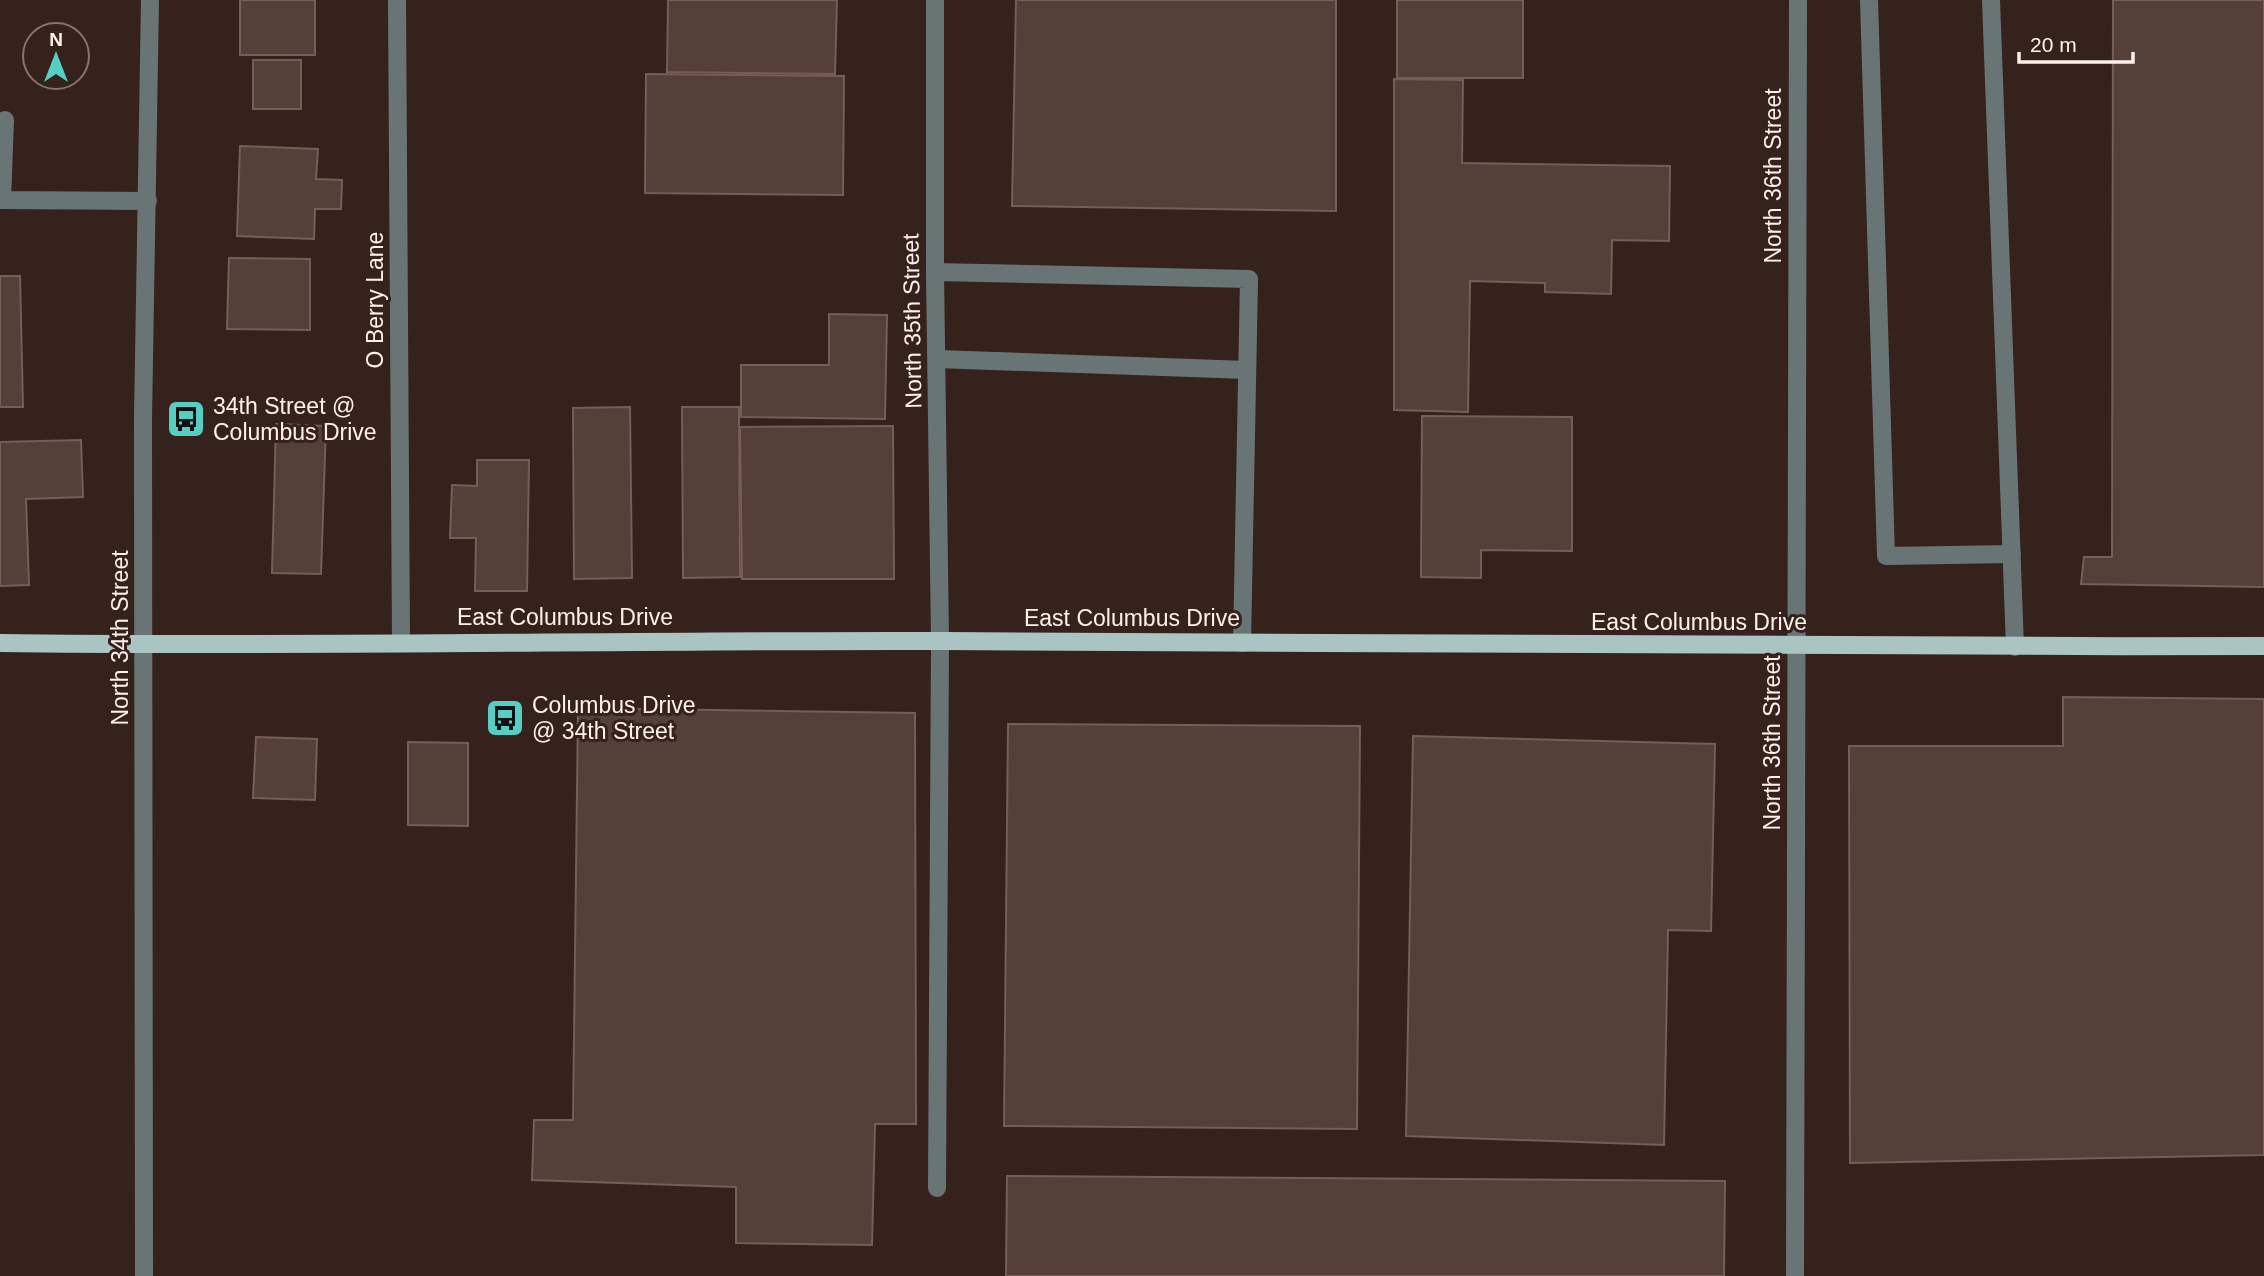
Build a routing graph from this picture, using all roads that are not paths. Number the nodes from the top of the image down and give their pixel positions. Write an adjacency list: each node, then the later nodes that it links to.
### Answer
1 (150, 0): 8 (street, North 34th Street)
2 (397, 0): 14 (street, O Berry Lane)
3 (935, 0): 9 (street, North 35th Street)
4 (1798, 0): 19 (street, North 36th Street)
5 (1869, 0): 12 (street)
6 (1991, 0): 12 (street)
7 (5, 120): 8 (street)
8 (148, 201): 17 (street, North 34th Street)
9 (935, 272): 10 (street, North 35th Street); 11 (street)
10 (937, 359): 11 (street); 13 (street, North 35th Street)
11 (1247, 370): 16 (street)
12 (2012, 554): 20 (street)
13 (940, 641): 14 (main road, East Columbus Drive); 16 (main road, East Columbus Drive); 21 (street, North 35th Street)
14 (401, 642): 17 (main road, East Columbus Drive)
15 (0, 643): 17 (main road, East Columbus Drive)
16 (1242, 643): 19 (main road, East Columbus Drive)
17 (144, 645): 22 (street, North 34th Street)
18 (2264, 646): 20 (main road, East Columbus Drive)
19 (1797, 647): 20 (main road, East Columbus Drive); 23 (street, North 36th Street)
20 (2015, 647)
21 (937, 1188)
22 (144, 1276)
23 (1795, 1276)

